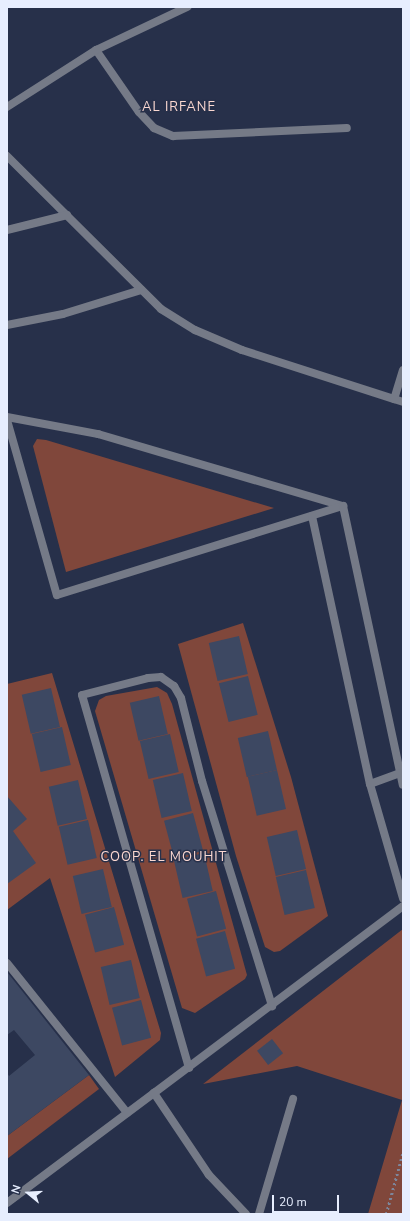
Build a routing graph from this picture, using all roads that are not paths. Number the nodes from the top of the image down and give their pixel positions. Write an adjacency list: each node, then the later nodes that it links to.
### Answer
1 (188, 7): 2 (street)
2 (96, 50): 3 (street); 4 (street)
3 (7, 107)
4 (347, 128)
5 (7, 156): 6 (street)
6 (67, 214): 7 (street); 8 (street)
7 (7, 230)
8 (141, 290): 9 (street); 11 (street)
9 (7, 326)
10 (403, 370): 11 (street)
11 (394, 399): 12 (street)
12 (403, 402)
13 (7, 417): 15 (street)
14 (7, 420): 16 (street)
15 (343, 506): 16 (street); 17 (street)
16 (312, 516): 18 (street)
17 (400, 773): 18 (street); 19 (street)
18 (370, 784): 20 (street)
19 (403, 785)
20 (403, 898)
21 (403, 906): 23 (street)
22 (7, 964): 27 (street)
23 (272, 1006): 24 (street); 24 (street)
24 (189, 1068): 25 (street)
25 (154, 1093): 27 (street); 29 (street)
26 (293, 1099): 30 (street)
27 (127, 1113): 28 (street)
28 (7, 1203)
29 (246, 1214)
30 (259, 1214)

